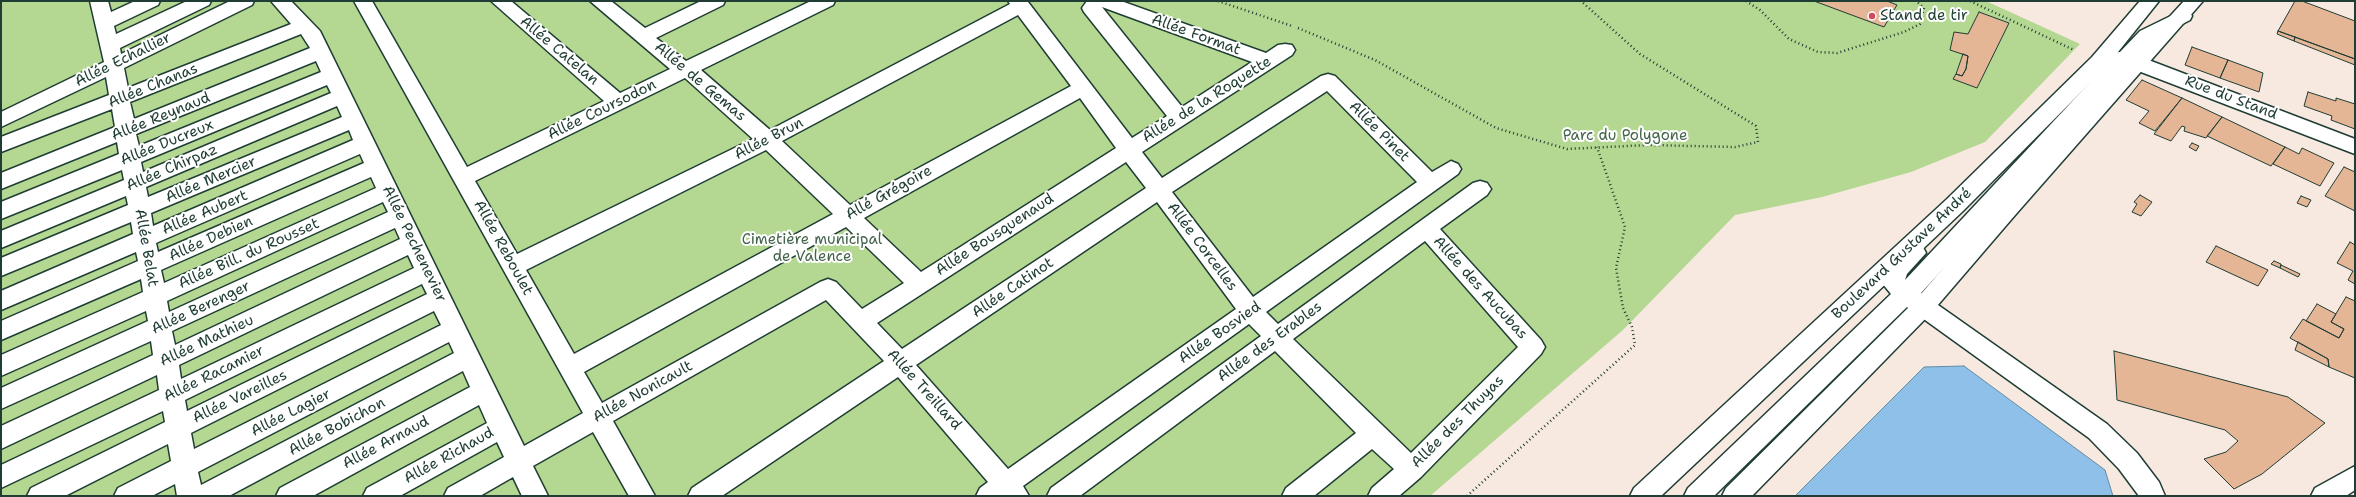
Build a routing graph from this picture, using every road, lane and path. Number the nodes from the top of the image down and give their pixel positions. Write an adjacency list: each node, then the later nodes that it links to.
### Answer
1 (100, 1): 20 (street, Allée Belat)
2 (151, 1): 20 (street)
3 (202, 1): 25 (street)
4 (245, 1): 25 (street, Allée Echallier)
5 (280, 1): 21 (street, Allée Pechenevier)
6 (363, 1): 48 (street, Allée Reboulet)
7 (500, 1): 34 (street, Allée Catelan)
8 (599, 1): 22 (street, Allée de Gemas)
9 (716, 1): 22 (street)
10 (826, 1): 28 (street, Allée Coursodon)
11 (1218, 1): 42 (path)
12 (1581, 1): 42 (path)
13 (1746, 1): 14 (path)
14 (1916, 1)
15 (1970, 1): 26 (path)
16 (2150, 1): 26 (street, Boulevard Gustave André)
17 (2194, 1): 26 (street, Boulevard Gustave André)
18 (1097, 3): 27 (street, Allée Format); 35 (street)
19 (1019, 4): 31 (street, Allée Corcelles); 39 (street, Allée Brun)
20 (104, 23): 25 (street, Allée Belat)
21 (304, 26): 24 (street, Allée Pechenevier); 33 (street, Allée Chanas)
22 (644, 36): 28 (street, Allée de Gemas)
23 (1285, 50): 27 (street, Allée de la Roquette)
24 (321, 52): 29 (street, Allée Pechenevier); 38 (street, Allée Reynaud)
25 (112, 55): 33 (street, Allée Belat); 36 (street, Allée Echallier)
26 (2117, 60): 43 (street, Rue du Stand); 55 (street, Boulevard Gustave André); 73 (street, Boulevard Gustave André)
27 (1268, 61): 35 (street, Allée de la Roquette)
28 (684, 69): 34 (street, Allée Coursodon); 39 (street, Allée de Gemas)
29 (332, 75): 32 (street, Allée Pechenevier); 45 (street, Allée Ducreux)
30 (1328, 81): 51 (street, Allée Pinet); 53 (street, Allée Catinot)
31 (1083, 88): 44 (street, Allée Corcelles); 59 (street, Allé Grégoire)
32 (343, 96): 37 (street, Allée Pechenevier); 50 (street, Allée Chirpaz)
33 (119, 99): 38 (street, Allée Belat); 41 (street, Allée Chanas)
34 (618, 102): 48 (street, Allée Coursodon)
35 (1179, 117): 44 (street, Allée de la Roquette)
36 (1, 120)
37 (354, 120): 40 (street, Allée Pechenevier); 56 (street, Allée Mercier)
38 (126, 131): 45 (street, Allée Belat); 49 (street, Allée Reynaud)
39 (768, 140): 59 (street, Allée de Gemas); 65 (street, Allée Brun)
40 (365, 143): 46 (street, Allée Pechenevier); 61 (street, Allée Aubert)
41 (1, 145)
42 (1597, 147): 113 (path)
43 (2355, 147)
44 (1129, 149): 53 (street, Allée Corcelles); 68 (street, Allée Bousquenaud)
45 (130, 158): 50 (street, Allée Belat); 57 (street, Allée Ducreux)
46 (376, 166): 54 (street, Allée Pechenevier); 64 (street, Allée Debien)
47 (1451, 169): 51 (street, Allée Bosvied)
48 (463, 178): 65 (street, Allée Reboulet)
49 (1, 182)
50 (135, 184): 56 (street, Allée Belat); 62 (street, Allée Chirpaz)
51 (1431, 184): 74 (street, Allée Bosvied)
52 (1480, 189): 60 (street, Allée des Erables)
53 (1160, 190): 74 (street, Allée Corcelles); 83 (street, Allée Catinot)
54 (388, 191): 58 (street, Allée Pechenevier); 70 (street, Allée Bill. du Rousset)
55 (1955, 205): 73 (street); 114 (street, Boulevard Gustave André)
56 (139, 210): 61 (street, Allée Belat); 66 (street, Allée Mercier)
57 (1, 211)
58 (400, 216): 63 (street, Allée Pechenevier); 76 (street, Allée Berenger)
59 (848, 216): 68 (street, Allée de Gemas); 85 (street, Allé Grégoire)
60 (1426, 228): 79 (street, Allée des Erables); 80 (street, Allée des Aucubas)
61 (145, 239): 64 (street, Allée Belat); 72 (street, Allée Aubert)
62 (1, 240)
63 (413, 244): 67 (street, Allée Pechenevier); 82 (street, Allée Mathieu)
64 (149, 266): 70 (street, Allée Belat); 78 (street, Allée Debien)
65 (513, 266): 85 (street, Allée Reboulet)
66 (1, 267)
67 (427, 272): 71 (street, Allée Pechenevier); 87 (street, Allée Racamier)
68 (919, 283): 75 (street, Allée Bousquenaud)
69 (828, 288): 75 (street, Allée Treillard); 89 (street, Allée Nonicault)
70 (155, 296): 76 (street, Allée Belat); 84 (street, Allée Bill. du Rousset)
71 (440, 298): 77 (street, Allée Pechenevier); 91 (street, Allée Vareilles)
72 (1, 301)
73 (1914, 301): 115 (street); 116 (street, Boulevard Gustave André); 117 (street)
74 (1250, 312): 79 (street, Allée Corcelles); 99 (street, Allée Bosvied)
75 (862, 321): 83 (street, Allée Treillard)
76 (160, 326): 82 (street, Allée Belat); 88 (street, Allée Berenger)
77 (454, 329): 81 (street, Allée Pechenevier); 95 (street, Allée Lagier)
78 (1, 331)
79 (1276, 338): 92 (street, Allée Corcelles); 110 (street, Allée des Erables)
80 (1533, 347): 96 (street, Allée des Thuyas)
81 (468, 357): 86 (street, Allée Pechenevier); 103 (street, Allée Bobichon)
82 (167, 360): 87 (street, Allée Belat); 93 (street, Allée Mathieu)
83 (900, 363): 99 (street, Allée Treillard); 109 (street, Allée Catinot)
84 (1, 366)
85 (570, 368): 89 (street, Allée Reboulet)
86 (484, 391): 90 (street, Allée Pechenevier); 104 (street, Allée Arnaud)
87 (172, 394): 91 (street, Allée Belat); 97 (street, Allée Racamier)
88 (1, 399)
89 (598, 417): 94 (street, Allée Nonicault); 108 (street, Allée Reboulet)
90 (502, 427): 94 (street, Allée Pechenevier); 105 (street, Allée Richaud)
91 (178, 428): 95 (street, Allée Belat); 100 (street, Allée Vareilles)
92 (1373, 434): 96 (street, Allée Corcelles); 111 (street)
93 (1, 438)
94 (518, 462): 106 (street, Allée Nonicault); 107 (street, Allée Pechenevier)
95 (185, 466): 101 (street, Allée Lagier); 102 (street, Allée Belat)
96 (1412, 469): 112 (street, Allée des Thuyas)
97 (1, 477)
98 (2355, 477): 118 (street)
99 (1004, 492)
100 (40, 496)
101 (127, 496)
102 (190, 496)
103 (205, 496)
104 (289, 496)
105 (376, 496)
106 (457, 496)
107 (535, 496)
108 (642, 496)
109 (700, 496)
110 (1060, 496)
111 (1295, 496)
112 (1381, 496)
113 (1467, 496)
114 (1643, 496)
115 (1697, 496)
116 (1736, 496)
117 (2152, 496)
118 (2324, 496)

